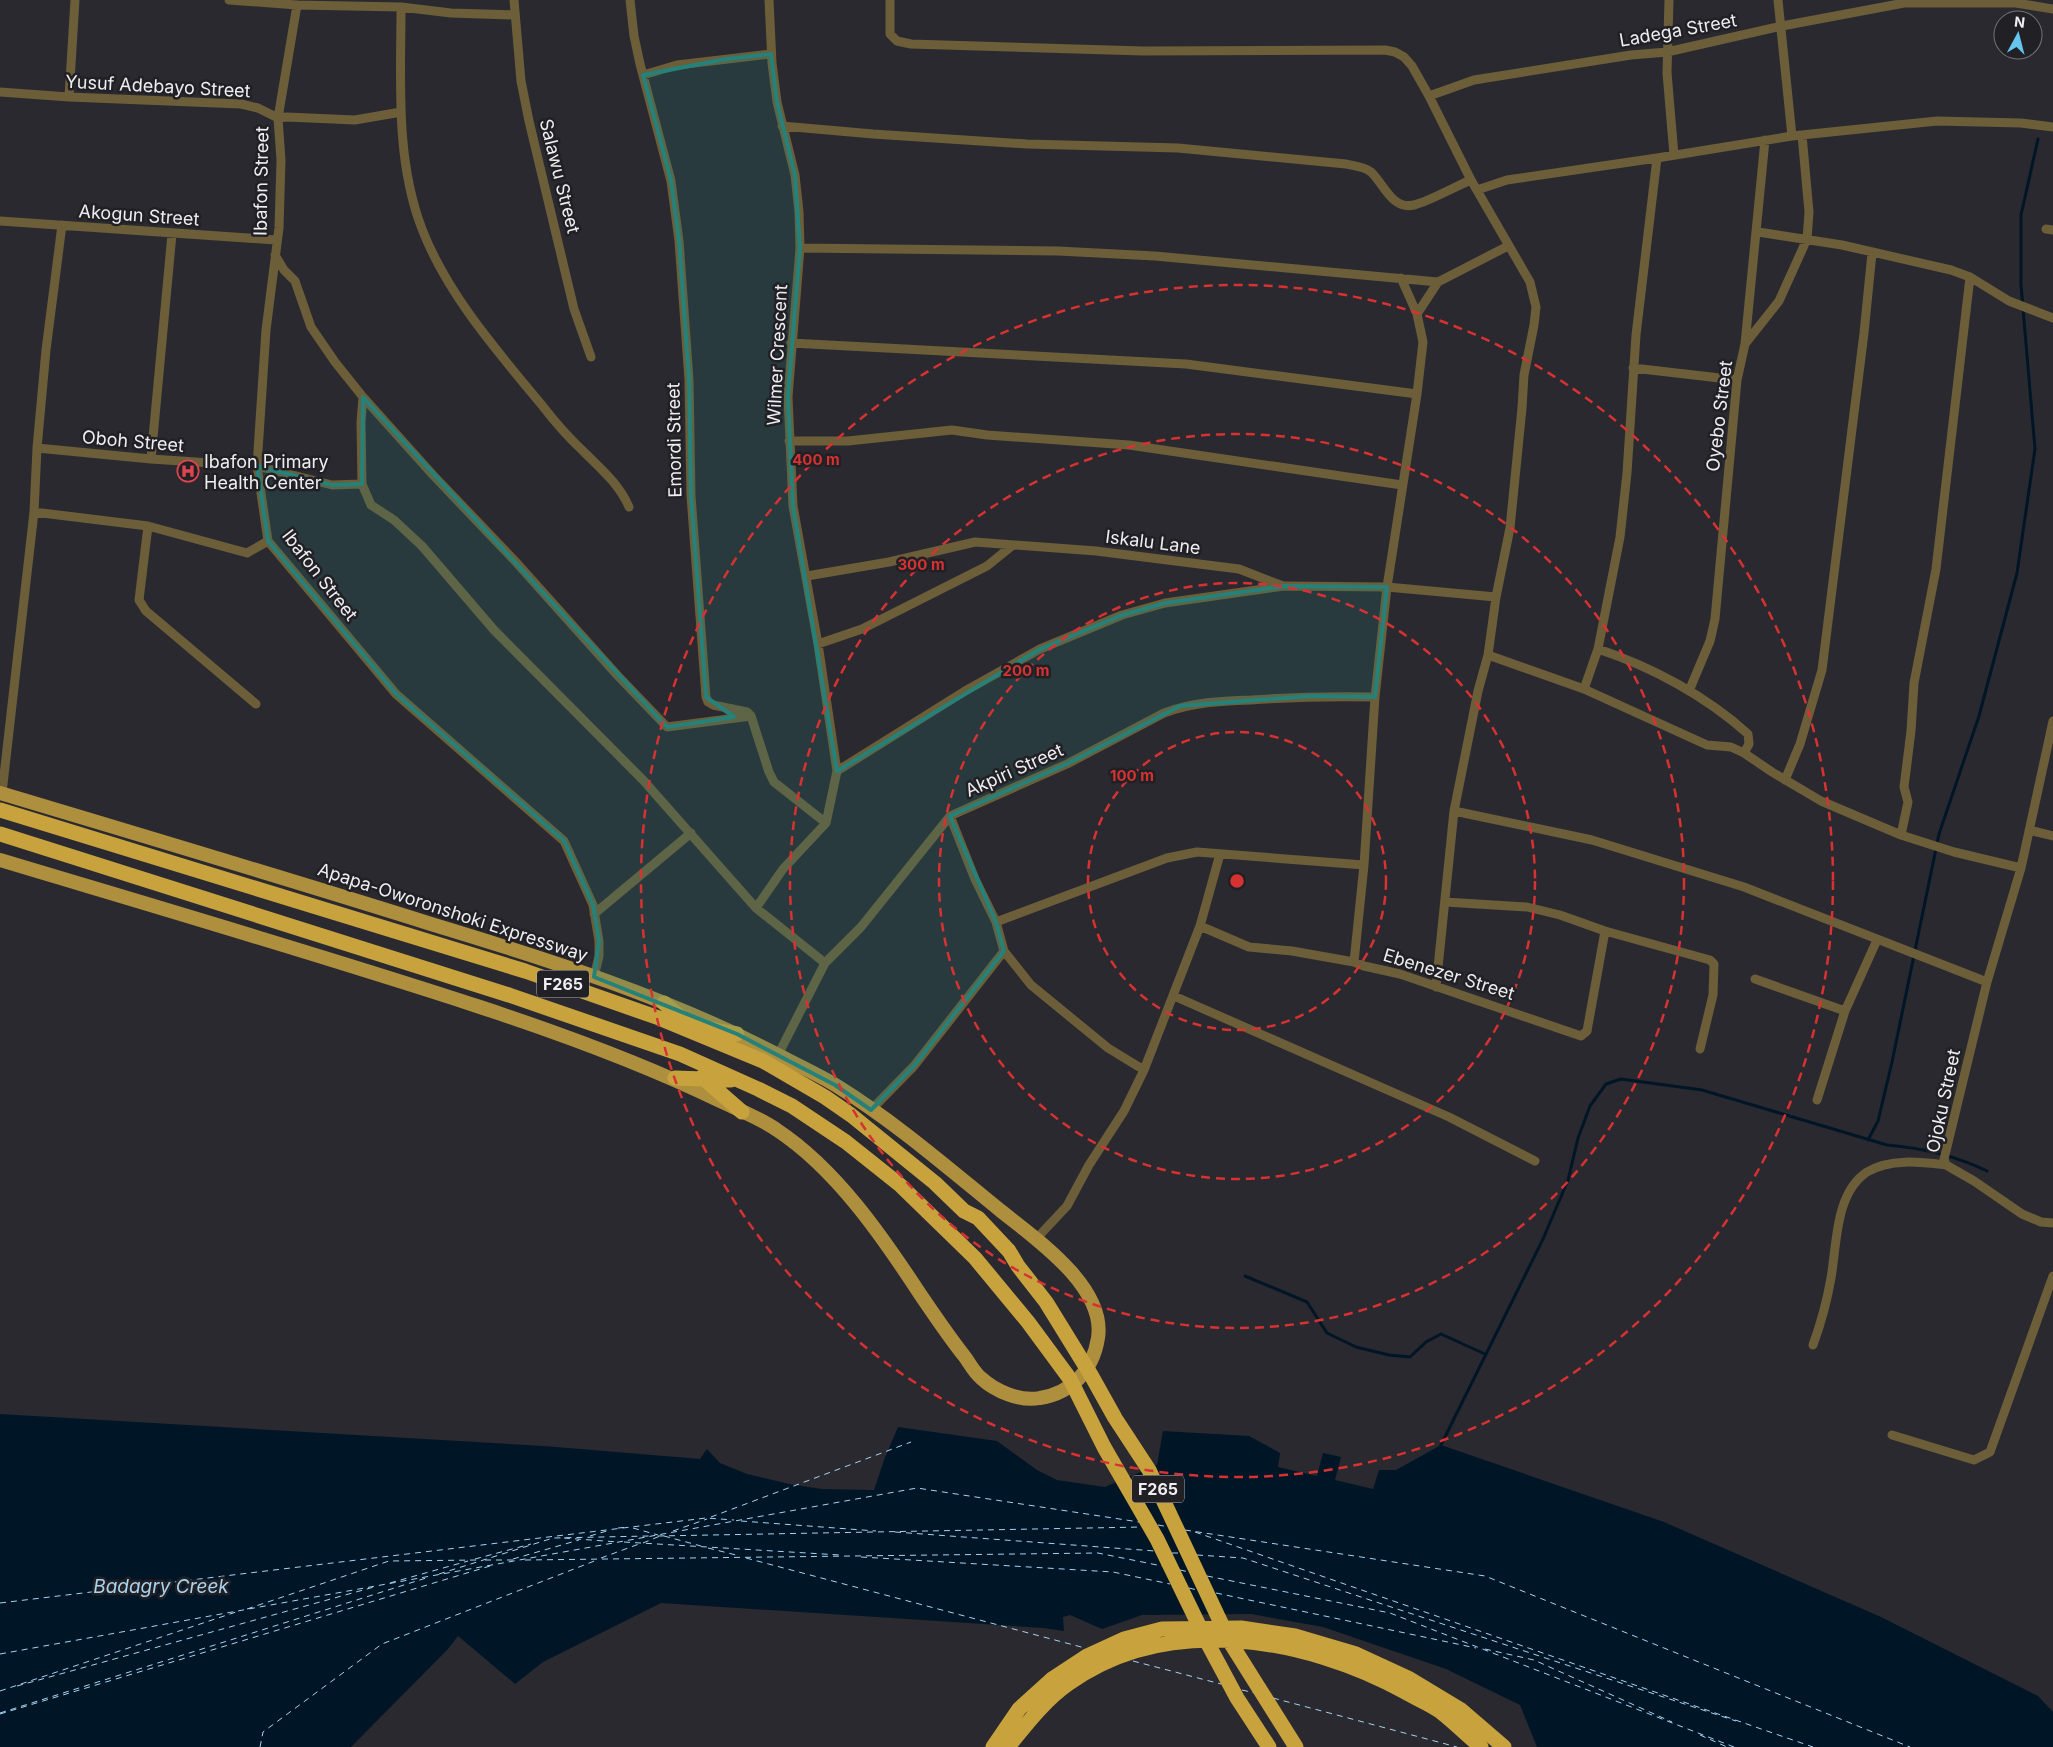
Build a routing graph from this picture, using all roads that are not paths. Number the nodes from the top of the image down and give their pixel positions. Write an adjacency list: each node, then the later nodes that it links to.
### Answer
1 (75, 0): 19 (street)
2 (229, 0): 9 (street)
3 (514, 0): 12 (street, Salawu Street)
4 (630, 0): 16 (street, Emordi Street)
5 (769, 0): 15 (street, Wilmer Crescent)
6 (890, 0): 18 (street)
7 (1669, 0): 14 (street)
8 (1778, 0): 13 (street)
9 (297, 5): 10 (street); 21 (street, Ibafon Street)
10 (401, 7): 12 (street); 20 (street)
11 (2053, 9): 13 (street, Ladega Street)
12 (514, 15): 47 (street, Salawu Street)
13 (1782, 26): 14 (street, Ladega Street); 24 (street)
14 (1667, 52): 18 (street, Ladega Street); 26 (street)
15 (772, 54): 16 (street); 22 (street, Wilmer Crescent)
16 (643, 74): 74 (street, Emordi Street)
17 (0, 92): 19 (street, Yusuf Adebayo Street)
18 (1429, 96): 28 (street)
19 (69, 97): 21 (street, Yusuf Adebayo Street)
20 (401, 112): 21 (street, Yusuf Adebayo Street); 58 (street)
21 (278, 118): 35 (street, Ibafon Street)
22 (782, 126): 28 (street); 37 (street, Wilmer Crescent)
23 (2049, 127): 24 (street)
24 (1797, 135): 25 (street); 34 (street)
25 (1765, 140): 26 (street); 32 (street, Oyebo Street)
26 (1674, 155): 27 (street)
27 (1657, 158): 29 (street); 48 (street)
28 (1470, 180): 29 (street)
29 (1476, 190): 36 (street)
30 (0, 221): 31 (street, Akogun Street)
31 (62, 225): 33 (street, Akogun Street); 53 (street)
32 (1758, 232): 34 (street); 46 (street, Oyebo Street)
33 (172, 234): 35 (street, Akogun Street); 54 (street)
34 (1807, 239): 38 (street); 46 (street)
35 (276, 240): 39 (street, Ibafon Street)
36 (1508, 246): 42 (street); 66 (street)
37 (800, 248): 41 (street); 45 (street, Wilmer Crescent)
38 (1872, 253): 40 (street); 78 (street)
39 (275, 255): 51 (street); 55 (street, Ibafon Street)
40 (1970, 277): 44 (street); 87 (street)
41 (1401, 278): 42 (street); 43 (street)
42 (1438, 282): 43 (street)
43 (1417, 314): 50 (street)
44 (2053, 318)
45 (791, 343): 50 (street); 52 (street, Wilmer Crescent)
46 (1745, 344): 49 (street, Oyebo Street)
47 (591, 356)
48 (1633, 368): 49 (street); 68 (street)
49 (1737, 380): 71 (street, Oyebo Street)
50 (1418, 394): 57 (street)
51 (363, 397): 56 (street); 74 (street)
52 (789, 441): 57 (street); 63 (street, Wilmer Crescent)
53 (37, 448): 54 (street, Oboh Street); 59 (street)
54 (151, 459): 55 (street, Oboh Street)
55 (257, 466): 56 (street, Oboh Street); 61 (street, Ibafon Street)
56 (362, 484): 85 (street)
57 (1402, 486): 65 (street)
58 (629, 507)
59 (34, 512): 60 (street); 79 (street)
60 (148, 526): 61 (street); 73 (street)
61 (268, 541): 95 (street, Ibafon Street)
62 (1013, 545): 63 (street, Iskalu Lane); 64 (street, Iskalu Lane); 67 (street)
63 (807, 576): 67 (street, Wilmer Crescent)
64 (1284, 586): 65 (street); 77 (street)
65 (1387, 586): 66 (street); 72 (street)
66 (1496, 597): 69 (street)
67 (818, 644): 77 (street, Wilmer Crescent)
68 (1598, 649): 70 (street); 71 (street)
69 (1488, 655): 70 (street); 81 (street)
70 (1584, 690): 76 (street)
71 (1689, 691): 76 (street)
72 (1375, 698): 82 (street, Akpiri Street); 91 (street)
73 (256, 704)
74 (751, 716): 83 (street)
75 (2053, 721): 84 (street, Ojoku Street)
76 (1744, 753): 78 (street)
77 (837, 771): 83 (street, Wilmer Crescent)
78 (1785, 780): 87 (street)
79 (1, 793): 103 (main road, Apapa-Oworonshoki Expressway)
80 (0, 810): 110 (highway, Apapa-Oworonshoki Expressway / F265)
81 (1454, 812): 93 (street); 99 (street)
82 (950, 816): 96 (street); 102 (street, Akpiri Street)
83 (826, 823): 94 (street)
84 (2029, 830): 88 (street); 92 (street, Ojoku Street)
85 (691, 833): 94 (street); 95 (street)
86 (0, 834): 115 (highway, F265)
87 (1901, 835): 92 (street)
88 (2053, 836)
89 (1220, 854): 91 (street); 96 (street); 97 (street)
90 (0, 860): 118 (main road, Apapa-Oworonshoki Expressway)
91 (1364, 865): 101 (street)
92 (2021, 868): 105 (street, Ojoku Street)
93 (1445, 902): 98 (street); 106 (street)
94 (756, 908): 102 (street)
95 (594, 914): 103 (street, Ibafon Street)
96 (996, 922): 100 (street)
97 (1200, 926): 101 (street, Ebenezer Street); 107 (street)
98 (1606, 932): 106 (street, Ebenezer Street); 114 (street)
99 (1877, 940): 105 (street); 109 (street)
100 (1004, 951): 117 (street); 122 (street)
101 (1354, 962): 106 (street, Ebenezer Street)
102 (826, 963): 116 (street, Akpiri Street)
103 (594, 977): 108 (main road, Apapa-Oworonshoki Expressway)
104 (1755, 979): 109 (street)
105 (1988, 982): 125 (street, Ojoku Street)
106 (1436, 988)
107 (1174, 996): 117 (street); 124 (street)
108 (664, 1003): 111 (highway); 112 (main road, Apapa-Oworonshoki Expressway)
109 (1845, 1011): 121 (street)
110 (659, 1018): 111 (highway); 113 (highway, Apapa-Oworonshoki Expressway / F265)
111 (690, 1026): 112 (highway); 113 (highway)
112 (737, 1034): 116 (main road, Apapa-Oworonshoki Expressway)
113 (726, 1045): 135 (highway, Apapa-Oworonshoki Expressway / F265)
114 (1700, 1049)
115 (680, 1054): 119 (highway); 120 (highway, F265)
116 (778, 1055): 122 (main road, Apapa-Oworonshoki Expressway)
117 (1144, 1070): 127 (street)
118 (675, 1078): 119 (highway); 123 (main road, Apapa-Oworonshoki Expressway)
119 (704, 1079): 120 (highway); 123 (highway)
120 (758, 1088): 134 (highway, F265)
121 (1817, 1100)
122 (871, 1110): 127 (main road, Apapa-Oworonshoki Expressway)
123 (742, 1112): 127 (main road, Apapa-Oworonshoki Expressway)
124 (1535, 1161)
125 (1945, 1162): 126 (street, Ojoku Street); 130 (street)
126 (2053, 1223)
127 (1036, 1239)
128 (2053, 1276): 129 (street)
129 (2050, 1290): 131 (street)
130 (1813, 1344)
131 (1892, 1436)
132 (993, 1747): 137 (highway)
133 (1008, 1747): 136 (highway)
134 (1269, 1747)
135 (1296, 1747)
136 (1481, 1747)
137 (1504, 1747)

